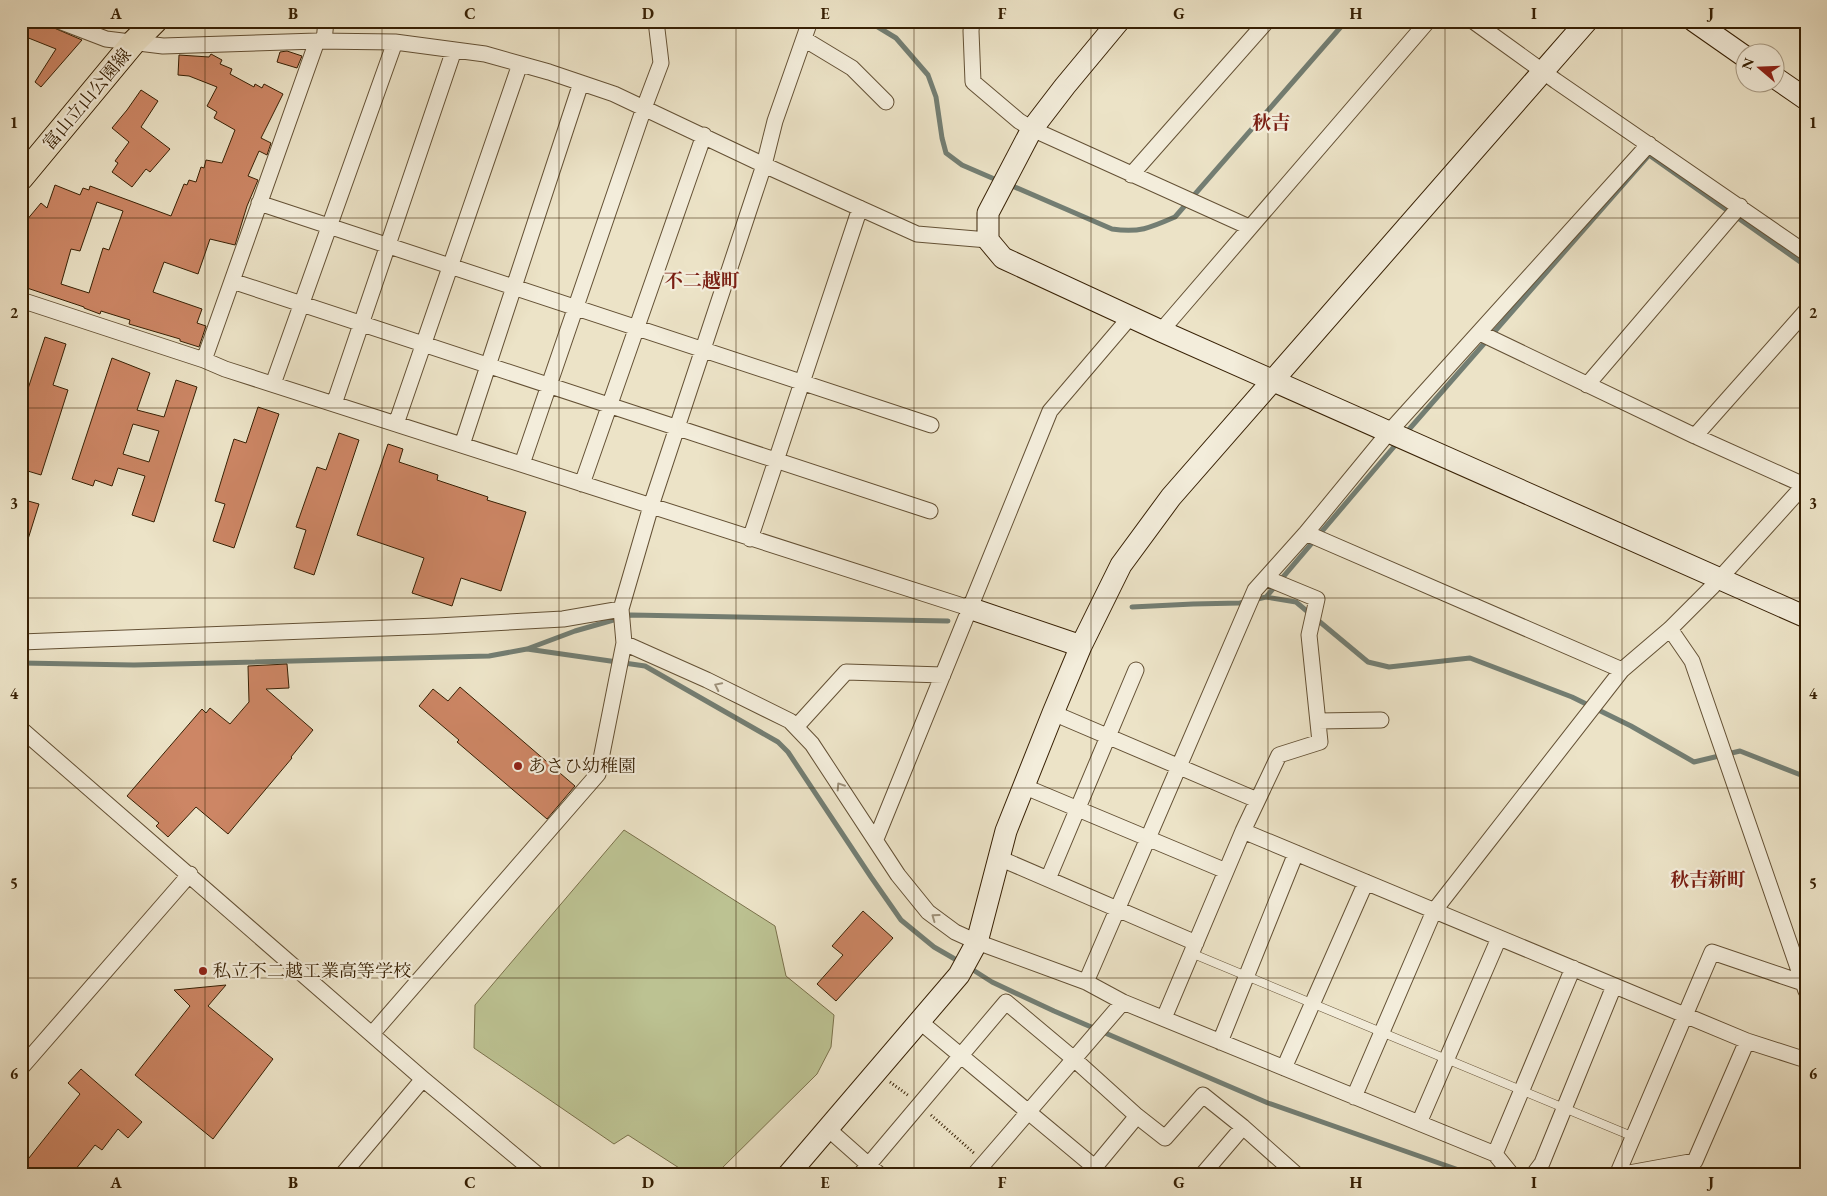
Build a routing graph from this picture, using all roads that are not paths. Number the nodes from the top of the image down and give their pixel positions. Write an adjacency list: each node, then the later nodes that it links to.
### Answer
1 (59, 21): 16 (street)
2 (155, 21): 16 (main road, 富山立山公園線)
3 (326, 21): 14 (street)
4 (656, 21): 25 (street)
5 (810, 21): 13 (street)
6 (1119, 21): 26 (street)
7 (1267, 21): 30 (street)
8 (1428, 21): 36 (street)
9 (1473, 21): 20 (street)
10 (1587, 21): 20 (street)
11 (1694, 21): 17 (street)
12 (968, 24): 26 (street)
13 (804, 39): 24 (street); 29 (street)
14 (320, 41): 15 (street); 16 (street); 32 (street)
15 (395, 42): 18 (street); 35 (street)
16 (133, 43): 31 (main road, 富山立山公園線)
17 (1734, 49)
18 (454, 50): 19 (street); 38 (street)
19 (520, 64): 21 (street); 40 (street)
20 (1544, 72): 28 (street); 56 (street)
21 (581, 83): 25 (street); 42 (street)
22 (1784, 84): 23 (street)
23 (1806, 99)
24 (886, 102)
25 (644, 108): 27 (street); 45 (street)
26 (1032, 129): 30 (street); 37 (street)
27 (704, 135): 29 (street); 49 (street)
28 (1649, 144): 33 (street); 51 (street)
29 (764, 165): 34 (street); 53 (street)
30 (1130, 174): 36 (street)
31 (21, 178)
32 (259, 203): 35 (street); 41 (street)
33 (1740, 206): 39 (street); 59 (street)
34 (860, 208): 37 (street); 57 (street)
35 (329, 226): 38 (street); 44 (street)
36 (1249, 227): 50 (street)
37 (988, 240): 47 (street)
38 (387, 245): 40 (street); 48 (street)
39 (1806, 253)
40 (450, 266): 42 (street); 52 (street)
41 (232, 281): 44 (street); 54 (street)
42 (514, 287): 45 (street); 55 (street)
43 (21, 300): 54 (street)
44 (302, 304): 48 (street); 58 (street)
45 (576, 307): 49 (street); 60 (street)
46 (1806, 311): 67 (street)
47 (1132, 316): 50 (street); 80 (street)
48 (361, 323): 52 (street); 61 (street)
49 (637, 328): 53 (street); 62 (street)
50 (1161, 331): 56 (street)
51 (1480, 332): 59 (street); 66 (street)
52 (424, 344): 55 (street); 63 (street)
53 (703, 349): 57 (street); 65 (street)
54 (204, 360): 58 (street)
55 (488, 365): 60 (street); 68 (street)
56 (1272, 380): 66 (street); 85 (street)
57 (802, 382): 64 (street); 69 (street)
58 (273, 384): 61 (street)
59 (1587, 384): 67 (street)
60 (549, 385): 62 (street); 70 (street)
61 (334, 404): 63 (street)
62 (610, 405): 65 (street); 71 (street)
63 (396, 424): 68 (street)
64 (930, 425)
65 (677, 428): 69 (street); 73 (street)
66 (1389, 432): 75 (street); 78 (street)
67 (1694, 436): 72 (street)
68 (462, 445): 70 (street)
69 (776, 460): 74 (street); 76 (street)
70 (522, 464): 71 (street)
71 (582, 484): 73 (street)
72 (1805, 484): 78 (street)
73 (651, 506): 76 (street); 79 (street)
74 (930, 511)
75 (1306, 533): 77 (street); 87 (street)
76 (750, 538): 80 (street)
77 (1266, 578): 90 (street); 95 (street)
78 (1720, 579): 81 (street); 82 (street)
79 (621, 608): 83 (street); 84 (street)
80 (969, 608): 85 (street); 88 (street)
81 (1806, 617)
82 (1670, 628): 87 (street); 113 (street)
83 (21, 642)
84 (624, 643): 92 (street, one-way to 84); 125 (street)
85 (1082, 646): 89 (street)
86 (1136, 670): 94 (street)
87 (1622, 670): 109 (street)
88 (943, 675): 92 (street); 101 (street)
89 (1053, 713): 94 (street); 96 (street)
90 (1318, 720): 91 (street); 97 (street)
91 (1381, 720)
92 (796, 727): 101 (street, one-way to 92)
93 (21, 729): 105 (street)
94 (1108, 736): 95 (street); 98 (street)
95 (1178, 767): 97 (street); 100 (street)
96 (1024, 786): 98 (street); 103 (street)
97 (1258, 800): 99 (street)
98 (1077, 809): 100 (street); 106 (street)
99 (1243, 831): 102 (street); 104 (street)
100 (1148, 838): 104 (street); 108 (street)
101 (876, 839): 111 (street, one-way to 101)
102 (1296, 853): 107 (street); 115 (street)
103 (999, 858): 106 (street); 111 (street)
104 (1226, 871): 112 (street)
105 (190, 874): 125 (street); 132 (street)
106 (1048, 879): 108 (street)
107 (1366, 882): 109 (street); 120 (street)
108 (1117, 908): 112 (street); 116 (street)
109 (1434, 911): 110 (street); 124 (street)
110 (1499, 938): 114 (street); 130 (street)
111 (977, 942): 116 (street); 123 (street)
112 (1194, 948): 115 (lane); 122 (street)
113 (1799, 952): 118 (street)
114 (1573, 968): 117 (street); 135 (street)
115 (1246, 976): 120 (lane); 127 (street)
116 (1086, 982): 119 (street)
117 (1614, 986): 121 (street); 137 (street)
118 (1804, 987): 121 (street)
119 (1123, 1002): 122 (street); 129 (street)
120 (1312, 1003): 124 (lane); 133 (street)
121 (1685, 1015): 126 (street); 143 (street)
122 (1164, 1018): 127 (street)
123 (918, 1020): 128 (street); 142 (street)
124 (1382, 1032): 130 (lane); 136 (street)
125 (372, 1034): 134 (street)
126 (1747, 1041): 131 (street); 155 (street)
127 (1220, 1042): 133 (street)
128 (962, 1056): 129 (street); 138 (street); 145 (street)
129 (1074, 1059): 138 (street); 139 (street)
130 (1447, 1059): 135 (lane); 140 (street)
131 (1806, 1060)
132 (21, 1068)
133 (1284, 1068): 136 (street)
134 (424, 1080): 147 (street); 148 (street)
135 (1522, 1090): 137 (lane); 144 (street)
136 (1354, 1097): 140 (street)
137 (1564, 1108): 143 (lane); 154 (street)
138 (1029, 1112): 146 (street); 150 (street)
139 (1137, 1116): 141 (street); 146 (street)
140 (1419, 1123): 144 (street)
141 (1243, 1127): 151 (street); 152 (street)
142 (827, 1128): 145 (street); 149 (street)
143 (1634, 1136): 155 (street)
144 (1495, 1154): 153 (street)
145 (870, 1171)
146 (1095, 1172)
147 (342, 1175)
148 (538, 1175)
149 (788, 1175)
150 (974, 1175)
151 (1202, 1175)
152 (1297, 1175)
153 (1512, 1175)
154 (1533, 1175)
155 (1618, 1175)

